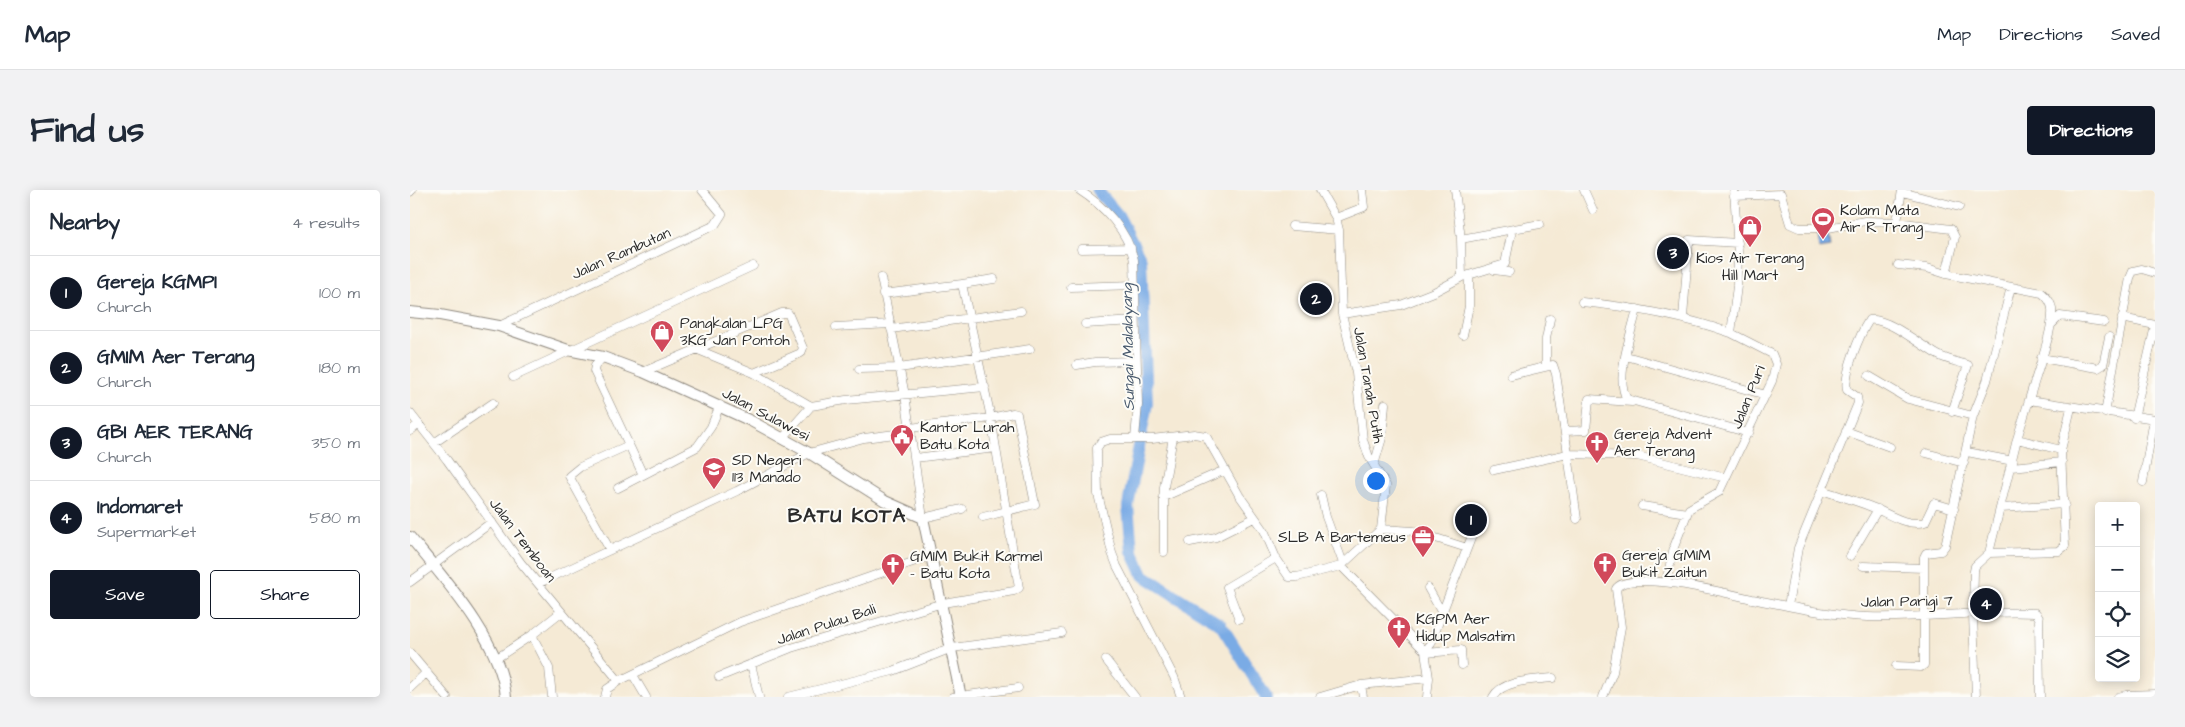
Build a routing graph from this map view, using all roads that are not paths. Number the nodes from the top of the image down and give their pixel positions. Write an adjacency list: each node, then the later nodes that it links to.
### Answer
1 (702, 190): 49 (street, Jalan Rambutan)
2 (1080, 190): 20 (street)
3 (1320, 190): 12 (street, Jalan Tanah Putih)
4 (1362, 190): 12 (street)
5 (1455, 190): 18 (street)
6 (1584, 190): 11 (street)
7 (1902, 191): 10 (street); 13 (street)
8 (1781, 192): 9 (street); 13 (street)
9 (1734, 193): 19 (street)
10 (1959, 207)
11 (1593, 210)
12 (1336, 218): 16 (street, Jalan Tanah Putih)
13 (1897, 222): 27 (street)
14 (1540, 224): 18 (street)
15 (1292, 226): 16 (street)
16 (1339, 230): 40 (street, Jalan Tanah Putih)
17 (1511, 235): 24 (street)
18 (1461, 239): 28 (street)
19 (1738, 243): 41 (street); 53 (street)
20 (1131, 248): 21 (street); 32 (street)
21 (1081, 249)
22 (1898, 265): 27 (street)
23 (753, 266): 58 (street)
24 (1486, 268): 25 (street); 28 (street)
25 (1509, 272)
26 (2155, 273): 42 (street)
27 (1946, 274): 34 (street)
28 (1465, 276): 40 (street); 54 (street)
29 (881, 278): 35 (street)
30 (994, 279): 31 (street)
31 (962, 284): 35 (street); 44 (street)
32 (1135, 285): 33 (street); 45 (street)
33 (1071, 287)
34 (2012, 287): 52 (street); 86 (street)
35 (883, 294): 50 (street)
36 (1582, 302): 37 (street)
37 (1637, 309): 41 (street); 60 (street)
38 (410, 312): 49 (main road, Jalan Sulawesi)
39 (1021, 312): 44 (street)
40 (1342, 314): 112 (street, Jalan Tanah Putih)
41 (1683, 318): 53 (street)
42 (2122, 318): 48 (street); 85 (street)
43 (1550, 319): 65 (street)
44 (971, 320): 50 (street); 59 (street)
45 (1135, 321): 47 (street); 63 (street)
46 (2104, 322): 52 (street)
47 (1085, 324)
48 (2155, 325): 88 (street)
49 (499, 326): 58 (main road, Jalan Sulawesi)
50 (890, 326): 51 (street); 66 (street)
51 (836, 327)
52 (2050, 327): 62 (street)
53 (1731, 332): 75 (street, Jalan Puri)
54 (1463, 335)
55 (2110, 337): 62 (street)
56 (696, 349): 68 (street); 69 (street); 69 (street)
57 (1030, 349): 59 (street)
58 (568, 350): 61 (main road, Jalan Sulawesi); 72 (street)
59 (979, 356): 66 (street); 73 (street)
60 (1626, 356): 75 (street); 77 (street)
61 (603, 358): 68 (main road, Jalan Sulawesi); 101 (street)
62 (2041, 358): 76 (street)
63 (1136, 361): 64 (street); 98 (street)
64 (1076, 366)
65 (1546, 366): 70 (street); 93 (street)
66 (899, 368): 67 (street); 74 (street)
67 (858, 369)
68 (643, 372): 80 (main road, Jalan Sulawesi)
69 (754, 373): 81 (street)
70 (1511, 375)
71 (1869, 376): 84 (street)
72 (513, 377)
73 (985, 387): 74 (street); 87 (street)
74 (905, 395): 81 (street); 91 (street)
75 (1766, 395): 95 (street, Jalan Puri)
76 (2029, 400): 82 (street); 99 (street)
77 (1632, 402): 93 (street); 95 (street)
78 (493, 403): 100 (street)
79 (1385, 404): 112 (street)
80 (720, 405): 97 (main road, Jalan Sulawesi); 116 (street)
81 (811, 406): 97 (street)
82 (2071, 408): 85 (street); 104 (street)
83 (410, 412): 90 (street, Jalan Temboan)
84 (1952, 412): 86 (street); 94 (street)
85 (2106, 413): 88 (street)
86 (1974, 416): 106 (street)
87 (991, 418): 91 (street); 102 (street); 129 (street)
88 (2134, 418): 89 (street)
89 (2155, 419): 118 (street)
90 (419, 424): 92 (street); 100 (street, Jalan Temboan)
91 (910, 430): 107 (street); 109 (street)
92 (410, 431)
93 (1566, 431): 108 (street)
94 (1846, 431): 103 (street); 120 (street)
95 (1749, 433): 117 (street, Jalan Puri)
96 (1173, 437): 98 (street); 114 (street); 122 (street)
97 (783, 438): 107 (main road, Jalan Sulawesi)
98 (1137, 438): 191 (street)
99 (2017, 439): 104 (street); 113 (street)
100 (434, 443): 135 (street, Jalan Temboan)
101 (629, 445): 116 (street); 141 (street)
102 (996, 448): 109 (street); 129 (street)
103 (1890, 448)
104 (2061, 450): 110 (street)
105 (1926, 452): 111 (street)
106 (1967, 452): 111 (street); 113 (street)
107 (809, 453): 132 (main road, Jalan Sulawesi); 141 (street)
108 (1568, 454): 115 (street); 117 (street); 134 (street)
109 (915, 458): 132 (street)
110 (2062, 462): 113 (street); 123 (street)
111 (1964, 463): 128 (street)
112 (1374, 464): 137 (street, Jalan Tanah Putih)
113 (2012, 464): 125 (street)
114 (1225, 470): 122 (street); 133 (street)
115 (1494, 470)
116 (643, 475): 119 (street)
117 (1726, 478): 130 (street, Jalan Puri)
118 (2143, 482)
119 (618, 488)
120 (1822, 490): 127 (street); 156 (street)
121 (1321, 495): 148 (street)
122 (1163, 497): 142 (street)
123 (2065, 504): 125 (street); 143 (street)
124 (1642, 506): 130 (street)
125 (2001, 508): 143 (street)
126 (962, 509): 132 (street)
127 (1878, 509): 128 (street); 145 (street)
128 (1954, 509): 150 (street)
129 (1006, 512): 131 (street); 155 (street, Jalan Pulau Bali)
130 (1687, 513): 152 (street)
131 (983, 517)
132 (923, 518): 144 (main road)
133 (1254, 518): 139 (street); 146 (street)
134 (1577, 519)
135 (492, 522): 147 (street); 153 (street, Jalan Temboan)
136 (1475, 528): 140 (street)
137 (1380, 529): 140 (street); 148 (street)
138 (410, 537): 147 (main road)
139 (1190, 542)
140 (1467, 548): 158 (street)
141 (610, 550): 153 (street)
142 (1164, 552)
143 (1989, 553): 160 (street)
144 (930, 556): 155 (main road); 173 (street)
145 (1850, 556)
146 (1276, 558): 148 (street); 161 (street)
147 (432, 564): 151 (street); 167 (main road)
148 (1342, 564): 165 (street)
149 (1863, 566): 150 (street)
150 (1924, 568): 159 (street)
151 (410, 582)
152 (1666, 582): 156 (street, Jalan Parigi 7); 196 (street, Jalan Parigi 7)
153 (539, 583): 157 (street, Jalan Temboan)
154 (1428, 588): 158 (street)
155 (943, 603): 164 (main road); 169 (street, Jalan Pulau Bali)
156 (1788, 606): 159 (street, Jalan Parigi 7)
157 (561, 612): 163 (street); 177 (street, Jalan Temboan)
158 (1442, 613): 165 (street)
159 (1923, 614): 160 (street, Jalan Parigi 7); 171 (street)
160 (1973, 614): 197 (street); 198 (street, Jalan Parigi 7)
161 (1238, 619)
162 (1062, 633): 164 (street)
163 (532, 635): 167 (street); 185 (street)
164 (952, 648): 182 (main road); 189 (street)
165 (1426, 652): 170 (street); 175 (street)
166 (410, 653): 172 (street)
167 (497, 658): 184 (main road)
168 (1106, 660): 190 (street)
169 (751, 664): 174 (street, Jalan Pulau Bali); 188 (street)
170 (1462, 665)
171 (1896, 666)
172 (427, 672): 179 (street); 183 (street)
173 (633, 674): 177 (street); 187 (street)
174 (719, 677)
175 (1429, 678): 178 (street); 194 (street)
176 (1553, 678): 195 (street)
177 (620, 681): 186 (street)
178 (1361, 685): 192 (street); 193 (street)
179 (410, 688)
180 (1018, 688): 182 (street)
181 (2155, 694): 199 (street)
182 (958, 696)
183 (447, 697)
184 (506, 697)
185 (552, 697)
186 (605, 697)
187 (646, 697)
188 (759, 697)
189 (788, 697)
190 (1135, 697)
191 (1181, 697)
192 (1320, 697)
193 (1364, 697)
194 (1427, 697)
195 (1493, 697)
196 (1603, 697)
197 (1976, 697)
198 (2040, 697)
199 (2118, 697)

